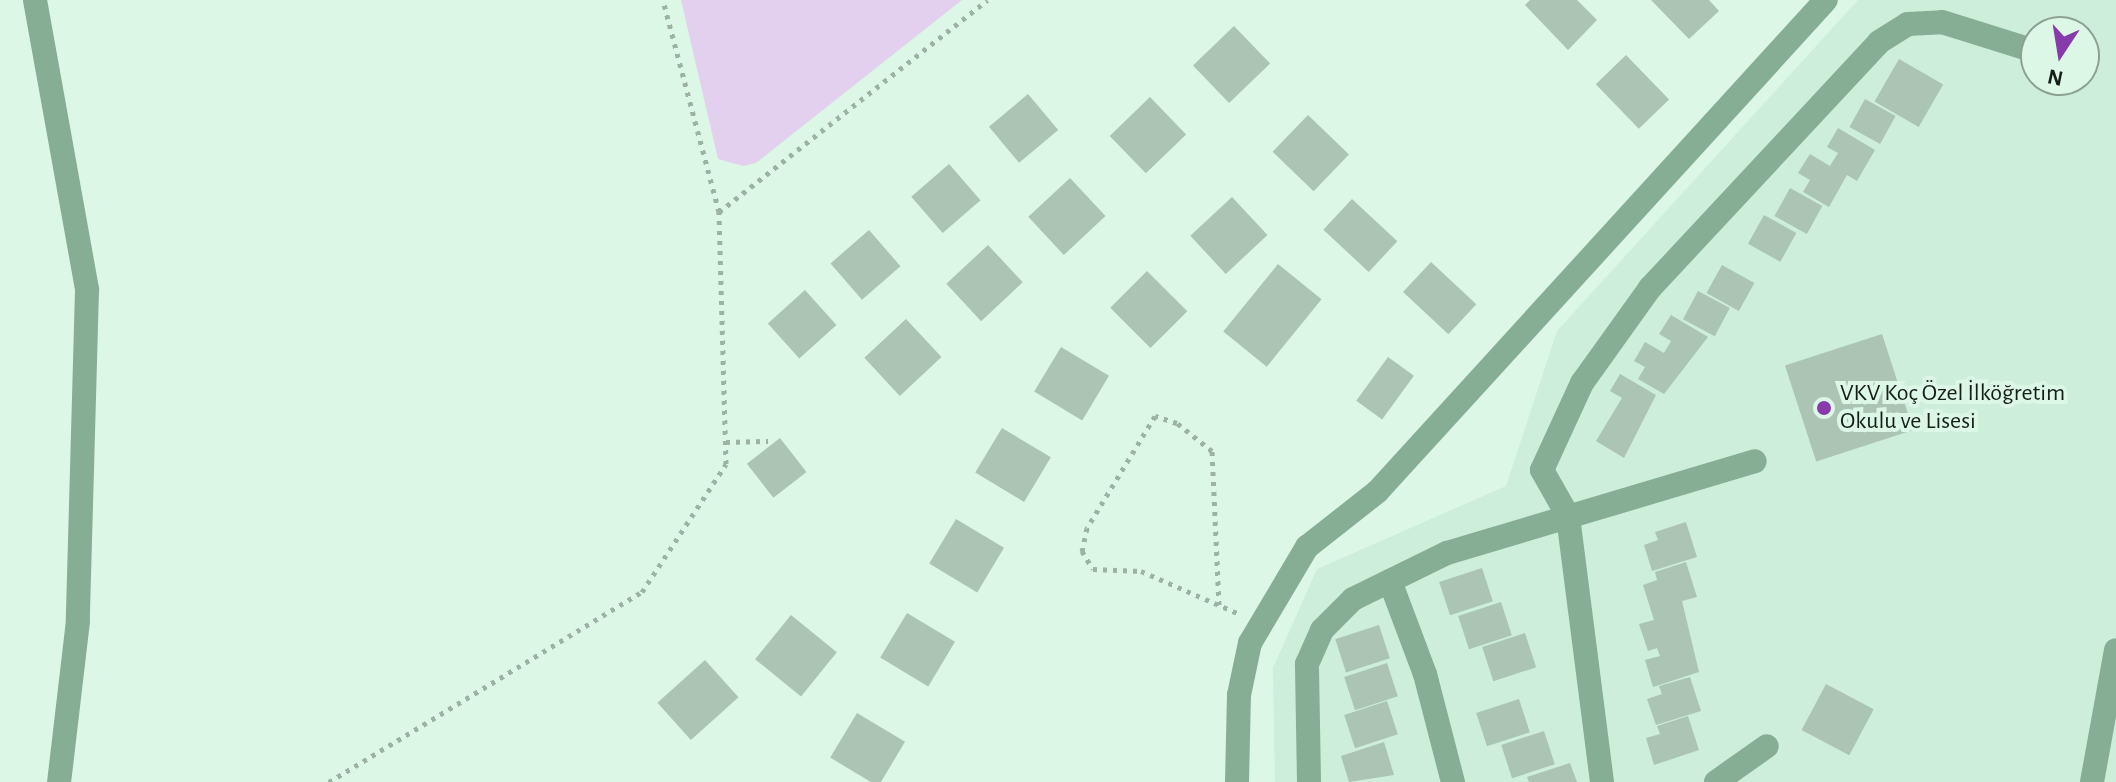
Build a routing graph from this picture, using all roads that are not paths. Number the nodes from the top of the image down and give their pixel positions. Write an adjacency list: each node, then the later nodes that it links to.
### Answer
1 (1826, 0): 13 (street)
2 (36, 1): 12 (street)
3 (2020, 46): 5 (street)
4 (1755, 461): 5 (street)
5 (1568, 516): 6 (street); 16 (street)
6 (1390, 581): 14 (street); 15 (street)
7 (2116, 650): 8 (street)
8 (2111, 712): 11 (street)
9 (1767, 746): 17 (street)
10 (2116, 759): 11 (street)
11 (2093, 778)
12 (59, 782)
13 (1237, 782)
14 (1309, 782)
15 (1453, 782)
16 (1602, 782)
17 (1716, 782)

